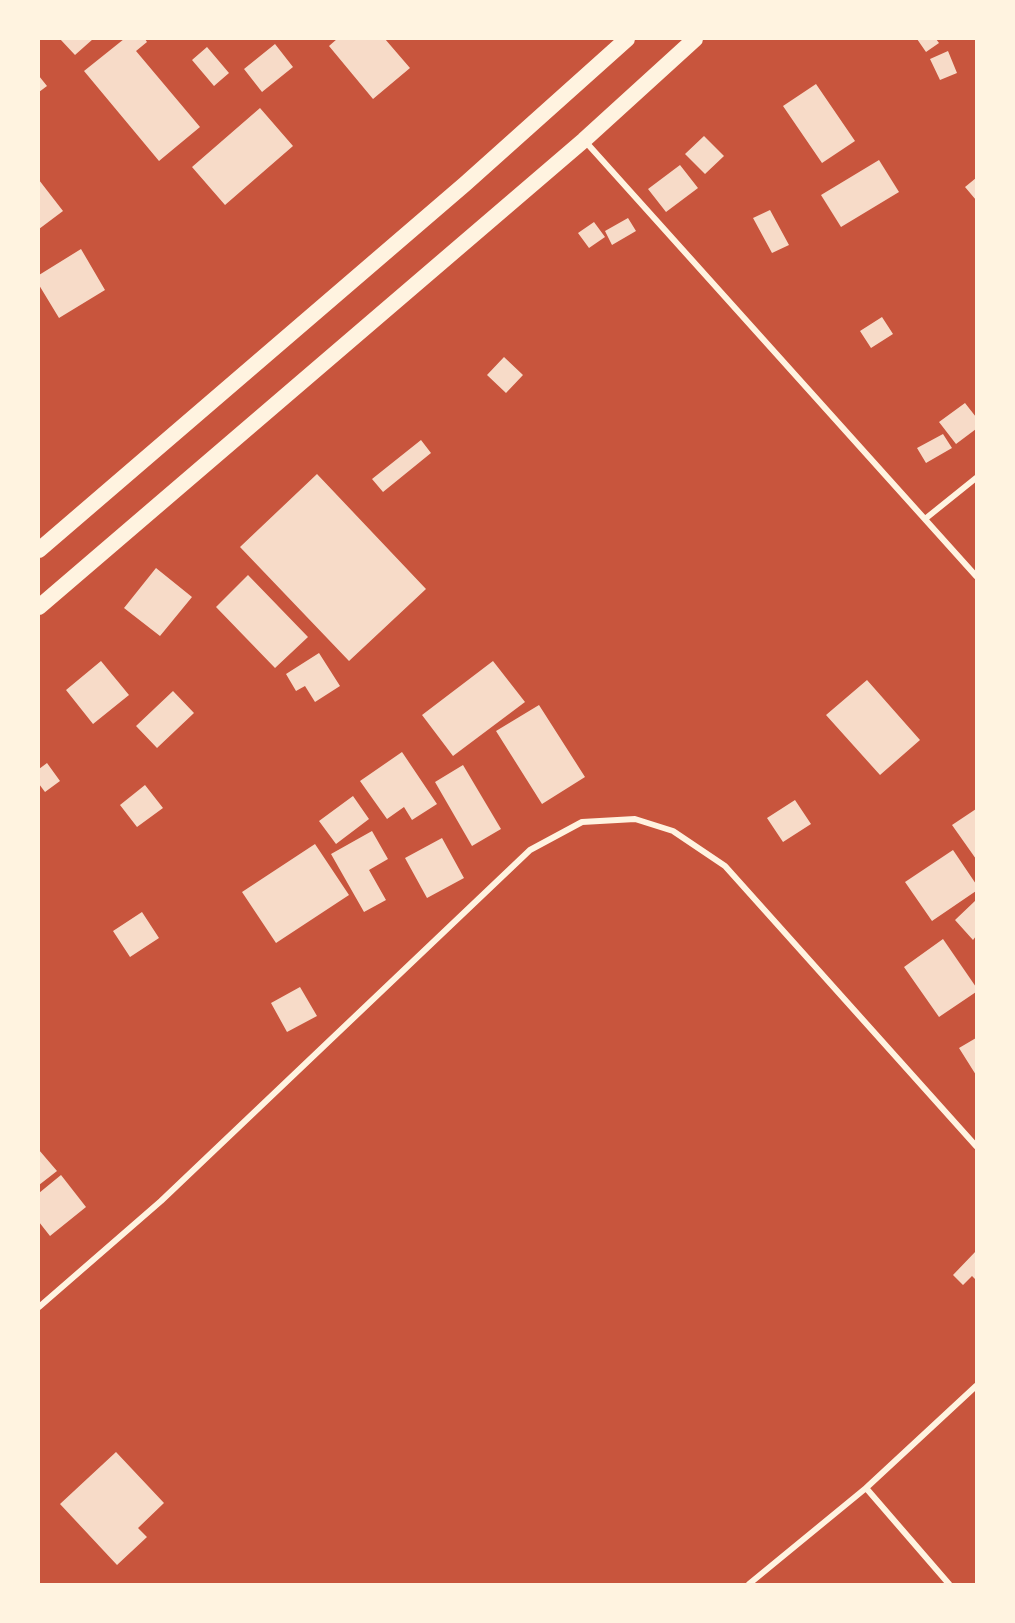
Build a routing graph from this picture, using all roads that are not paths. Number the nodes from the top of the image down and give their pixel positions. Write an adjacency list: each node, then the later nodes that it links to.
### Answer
1 (627, 39): 6 (highway)
2 (694, 39): 3 (highway)
3 (584, 140): 5 (street); 8 (highway)
4 (976, 478): 5 (street)
5 (925, 519): 7 (street)
6 (39, 549)
7 (976, 576)
8 (39, 607)
9 (976, 1146): 10 (street)
10 (39, 1307)
11 (976, 1386): 12 (street)
12 (866, 1488): 13 (street); 14 (street)
13 (749, 1584)
14 (949, 1584)

